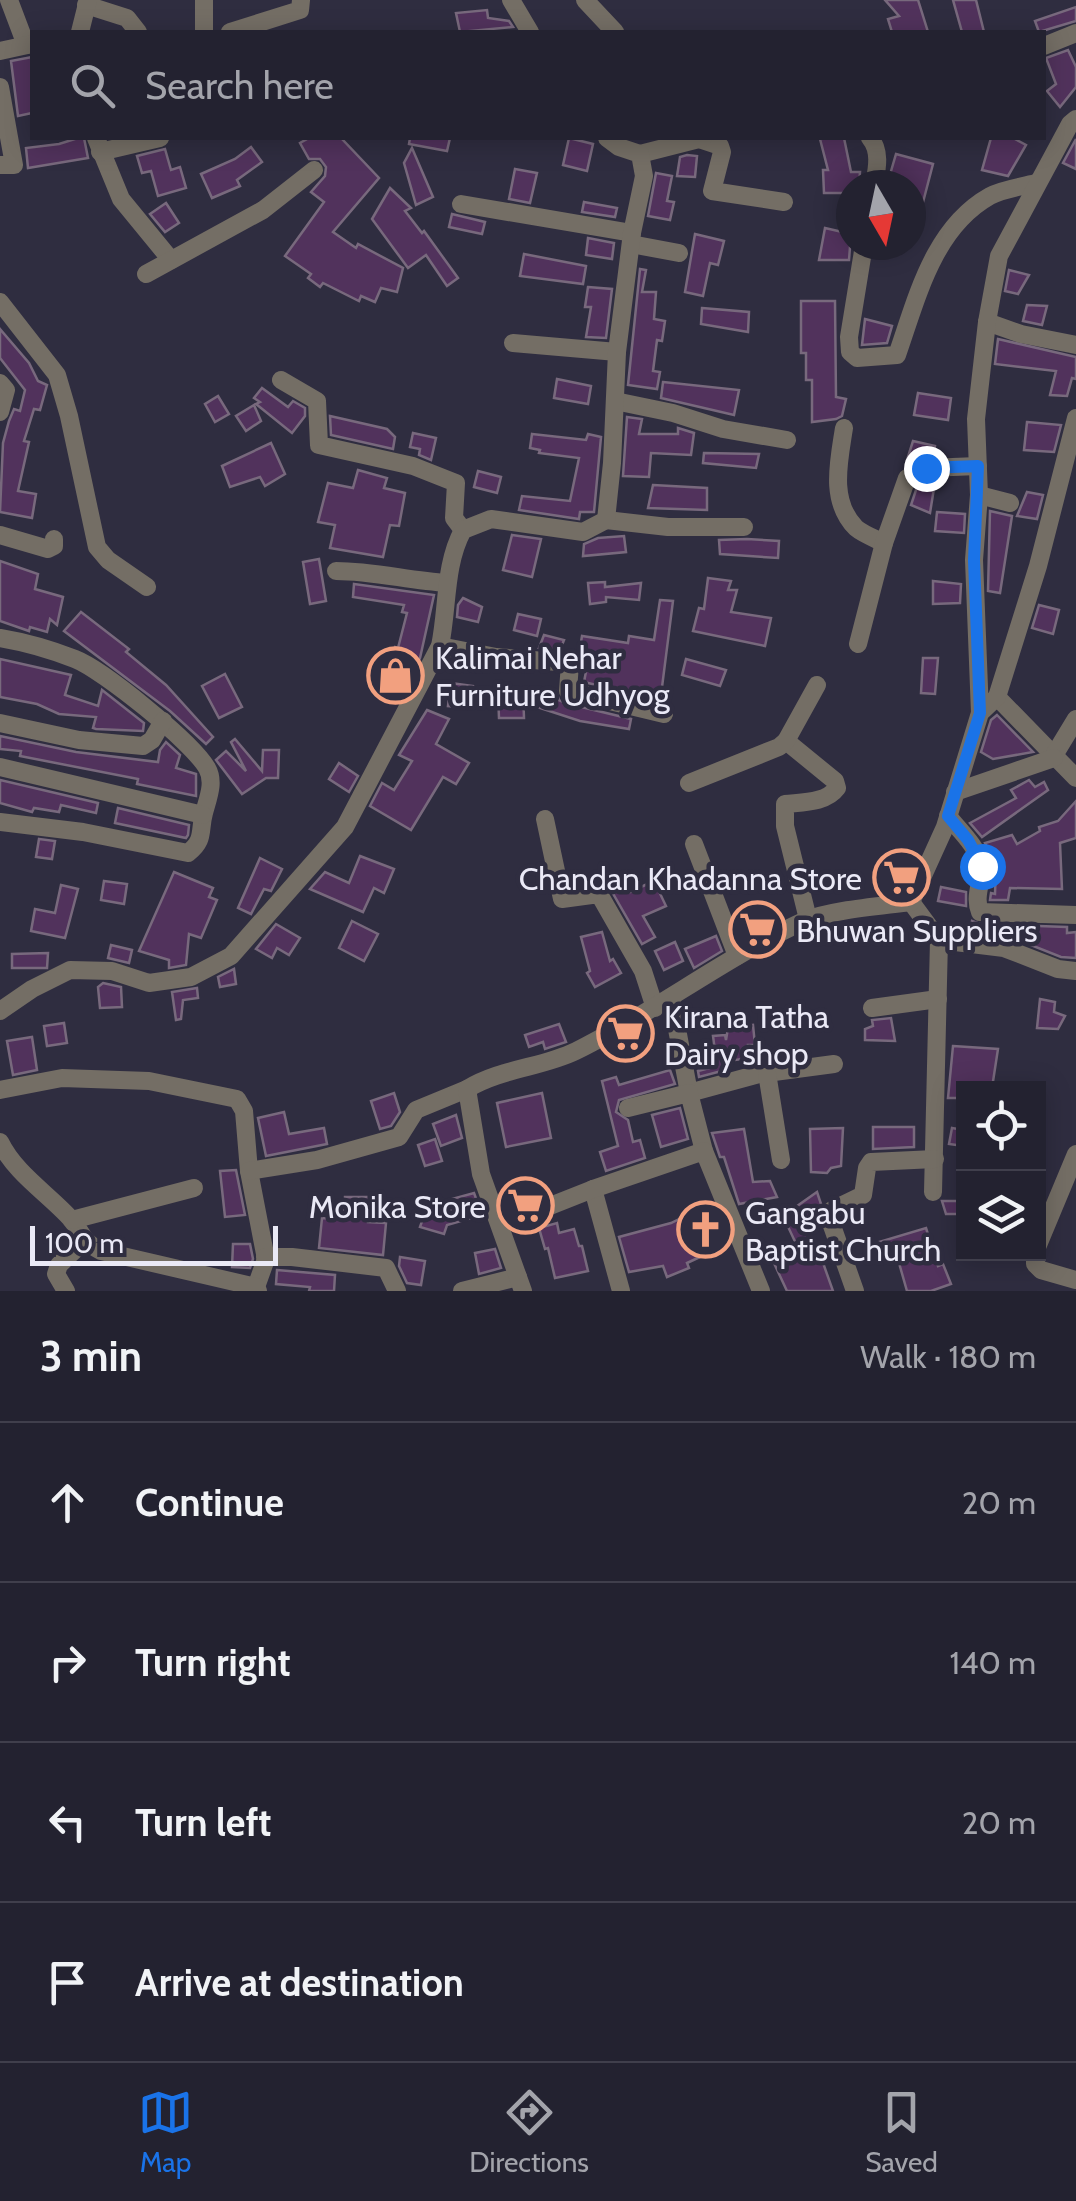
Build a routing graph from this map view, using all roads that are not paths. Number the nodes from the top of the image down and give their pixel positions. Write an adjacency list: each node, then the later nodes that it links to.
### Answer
1 (9, 0): 14 (street)
2 (204, 0): 9 (street)
3 (301, 0): 10 (street)
4 (511, 0): 11 (street)
5 (586, 0): 12 (street)
6 (87, 3): 7 (street); 8 (street)
7 (80, 30)
8 (136, 30)
9 (204, 30)
10 (236, 30)
11 (529, 30)
12 (613, 30)
13 (1076, 32): 15 (street)
14 (29, 45): 16 (street)
15 (1046, 45)
16 (0, 51)
17 (0, 87): 26 (street)
18 (1076, 119): 29 (street)
19 (142, 140): 24 (street)
20 (610, 140): 25 (street)
21 (699, 140): 25 (street)
22 (705, 140): 30 (street)
23 (872, 140): 28 (street)
24 (98, 145): 34 (street)
25 (640, 154): 32 (street)
26 (0, 165)
27 (314, 170): 34 (street)
28 (876, 170)
29 (1036, 184): 35 (street); 38 (street)
30 (784, 202)
31 (461, 204): 32 (street)
32 (632, 239): 33 (street); 41 (street)
33 (679, 253)
34 (170, 260): 36 (street)
35 (862, 260)
36 (146, 274)
37 (0, 302): 61 (street)
38 (987, 322): 40 (street); 50 (street)
39 (513, 343): 41 (street)
40 (1076, 344)
41 (617, 352): 44 (street)
42 (281, 380): 55 (street)
43 (0, 382): 45 (street)
44 (615, 401): 48 (street); 53 (street)
45 (0, 412)
46 (1076, 418): 49 (street)
47 (844, 428): 58 (street)
48 (787, 440)
49 (1071, 453): 66 (street)
50 (978, 466): 51 (street); 58 (street)
51 (979, 495): 52 (street); 67 (street)
52 (1010, 503)
53 (606, 520): 54 (street); 55 (street)
54 (744, 527)
55 (464, 530): 60 (street)
56 (0, 535): 57 (street)
57 (54, 539)
58 (884, 543): 63 (street)
59 (336, 572): 60 (street)
60 (447, 583): 64 (street)
61 (147, 587)
62 (0, 638): 70 (street)
63 (858, 644)
64 (440, 646): 68 (street); 93 (street)
65 (817, 685): 72 (street)
66 (997, 696): 67 (street); 73 (street)
67 (980, 713): 77 (street)
68 (664, 714)
69 (1076, 719): 73 (street)
70 (163, 722): 71 (street); 78 (street)
71 (0, 724)
72 (786, 741): 76 (street); 85 (street)
73 (1054, 758): 75 (street); 77 (street)
74 (0, 767): 78 (street)
75 (1076, 778)
76 (690, 784)
77 (956, 792): 79 (street)
78 (203, 815): 81 (street)
79 (948, 816): 83 (street); 84 (street)
80 (545, 819): 91 (street)
81 (0, 822)
82 (694, 844): 87 (street)
83 (910, 902): 85 (street); 86 (street)
84 (1076, 916)
85 (808, 919): 87 (street)
86 (939, 940): 88 (street); 90 (street)
87 (737, 956): 89 (street)
88 (1076, 971)
89 (672, 997): 91 (street); 98 (street)
90 (938, 999): 92 (street); 103 (street)
91 (655, 1008): 96 (street)
92 (872, 1008)
93 (0, 1011)
94 (834, 1064): 95 (street)
95 (766, 1073): 98 (street); 104 (street)
96 (467, 1089): 105 (street); 110 (street)
97 (0, 1090): 105 (street)
98 (688, 1093): 99 (street); 101 (street)
99 (628, 1108)
100 (0, 1142): 109 (street)
101 (704, 1151): 107 (street); 122 (street)
102 (1076, 1154): 111 (street)
103 (935, 1159): 108 (street); 123 (street)
104 (781, 1160)
105 (249, 1172): 113 (street)
106 (194, 1188): 109 (street)
107 (593, 1189): 110 (street); 121 (street)
108 (934, 1192)
109 (72, 1220): 112 (street)
110 (502, 1226): 116 (street)
111 (1046, 1226)
112 (83, 1242): 117 (street); 118 (street)
113 (265, 1257): 117 (street); 119 (street)
114 (1035, 1261): 115 (street)
115 (1076, 1280)
116 (520, 1284): 120 (street)
117 (257, 1289)
118 (66, 1291)
119 (397, 1291)
120 (462, 1291)
121 (621, 1291)
122 (762, 1291)
123 (855, 1291)

